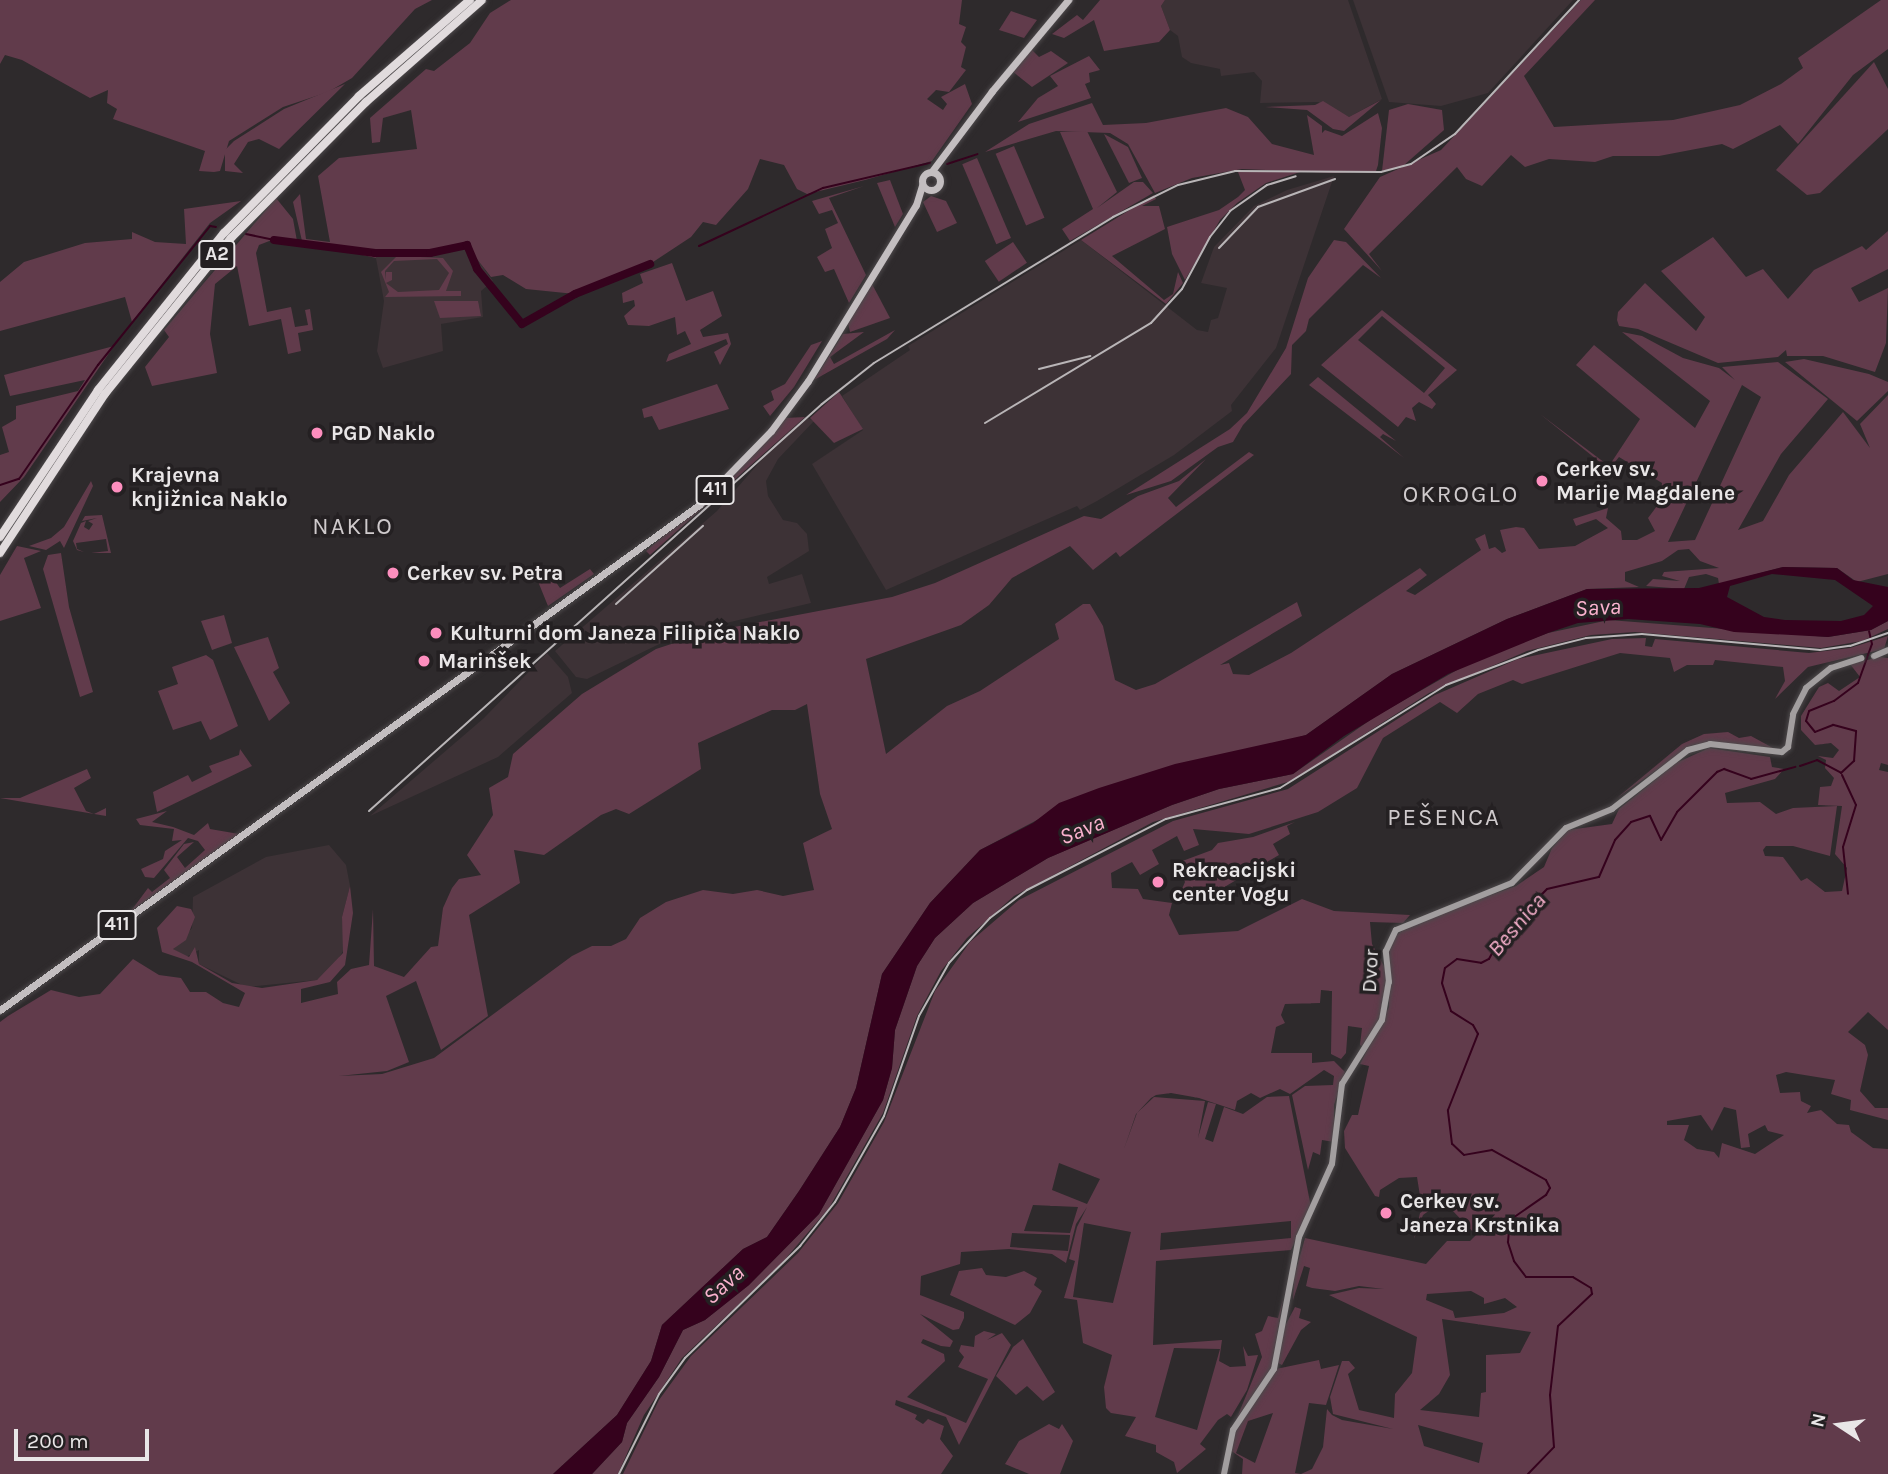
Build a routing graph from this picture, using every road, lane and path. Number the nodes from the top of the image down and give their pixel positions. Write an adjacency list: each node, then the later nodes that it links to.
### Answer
1 (470, 0): 8 (highway, A2)
2 (482, 0): 9 (highway, A2)
3 (1068, 0): 4 (main road, 411)
4 (935, 173): 5 (main road, 411); 6 (main road, 411)
5 (922, 185): 6 (main road); 7 (main road, 411)
6 (931, 190): 7 (main road, 411)
7 (916, 205): 13 (main road, 411)
8 (0, 537)
9 (0, 553)
10 (1888, 650): 11 (street)
11 (1874, 656)
12 (1861, 658): 14 (street, Dvor)
13 (0, 1010)
14 (1224, 1474)

